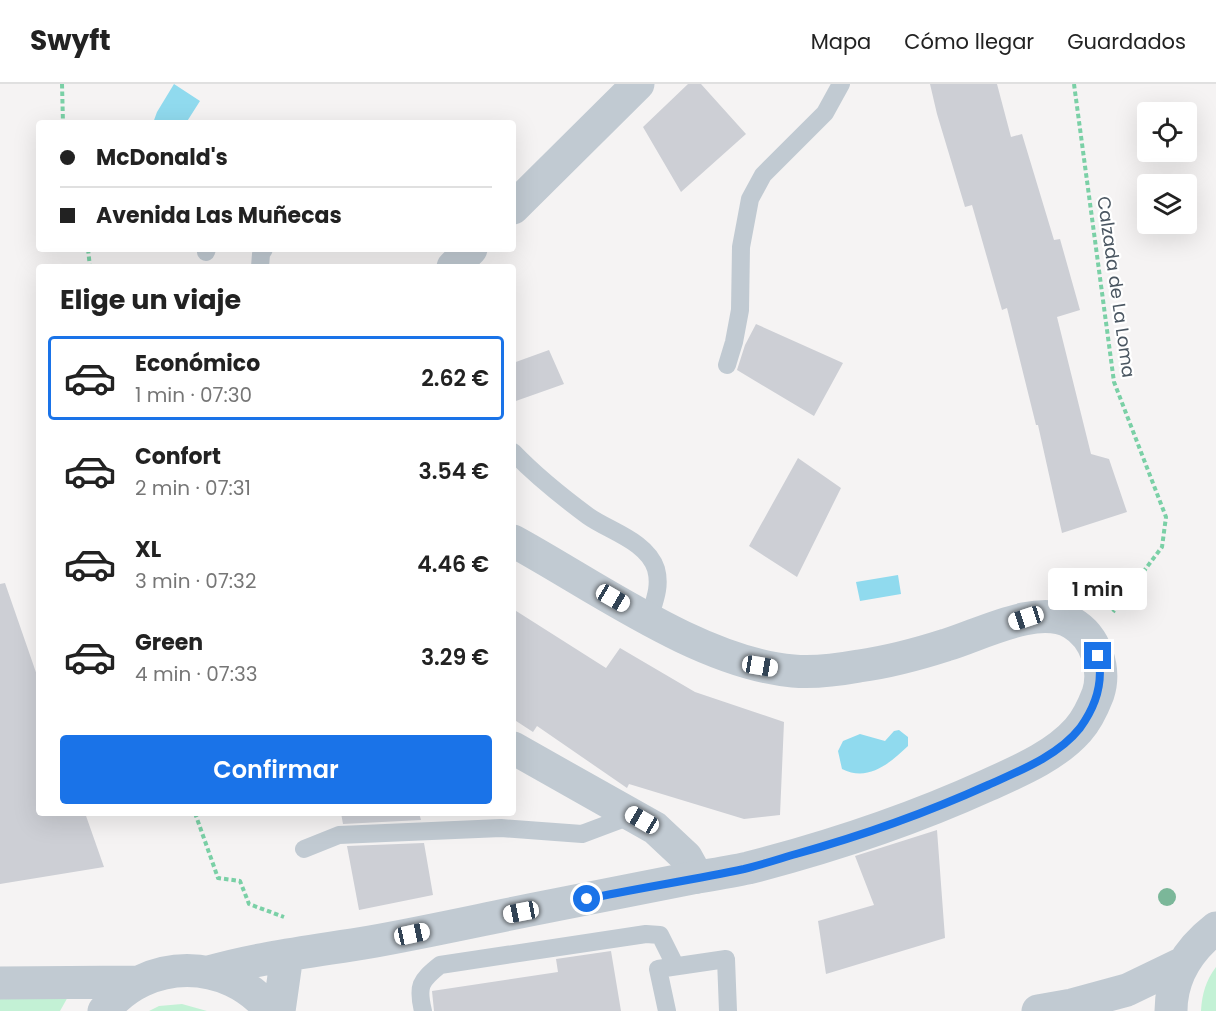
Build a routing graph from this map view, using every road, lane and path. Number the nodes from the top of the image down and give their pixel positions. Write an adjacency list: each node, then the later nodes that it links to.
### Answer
1 (62, 84): 5 (path)
2 (638, 84): 6 (street)
3 (842, 84): 7 (lane)
4 (1074, 84): 11 (path, Calzada de La Loma)
5 (63, 120)
6 (516, 205)
7 (727, 365)
8 (516, 455): 10 (lane)
9 (516, 543): 10 (street)
10 (648, 619): 11 (street)
11 (1090, 641): 16 (street)
12 (516, 750): 13 (street)
13 (628, 813): 15 (lane); 16 (street)
14 (196, 816): 17 (path)
15 (304, 849)
16 (697, 877): 19 (street)
17 (284, 918)
18 (1216, 928): 20 (street)
19 (287, 955): 22 (street); 27 (street)
20 (1183, 963): 31 (street); 32 (street)
21 (675, 965): 28 (lane); 29 (lane); 30 (lane)
22 (209, 972): 23 (street); 26 (street)
23 (139, 982): 24 (street); 25 (street)
24 (0, 983)
25 (104, 1011)
26 (271, 1011)
27 (279, 1011)
28 (423, 1011)
29 (667, 1011)
30 (728, 1011)
31 (1038, 1011)
32 (1171, 1011)

